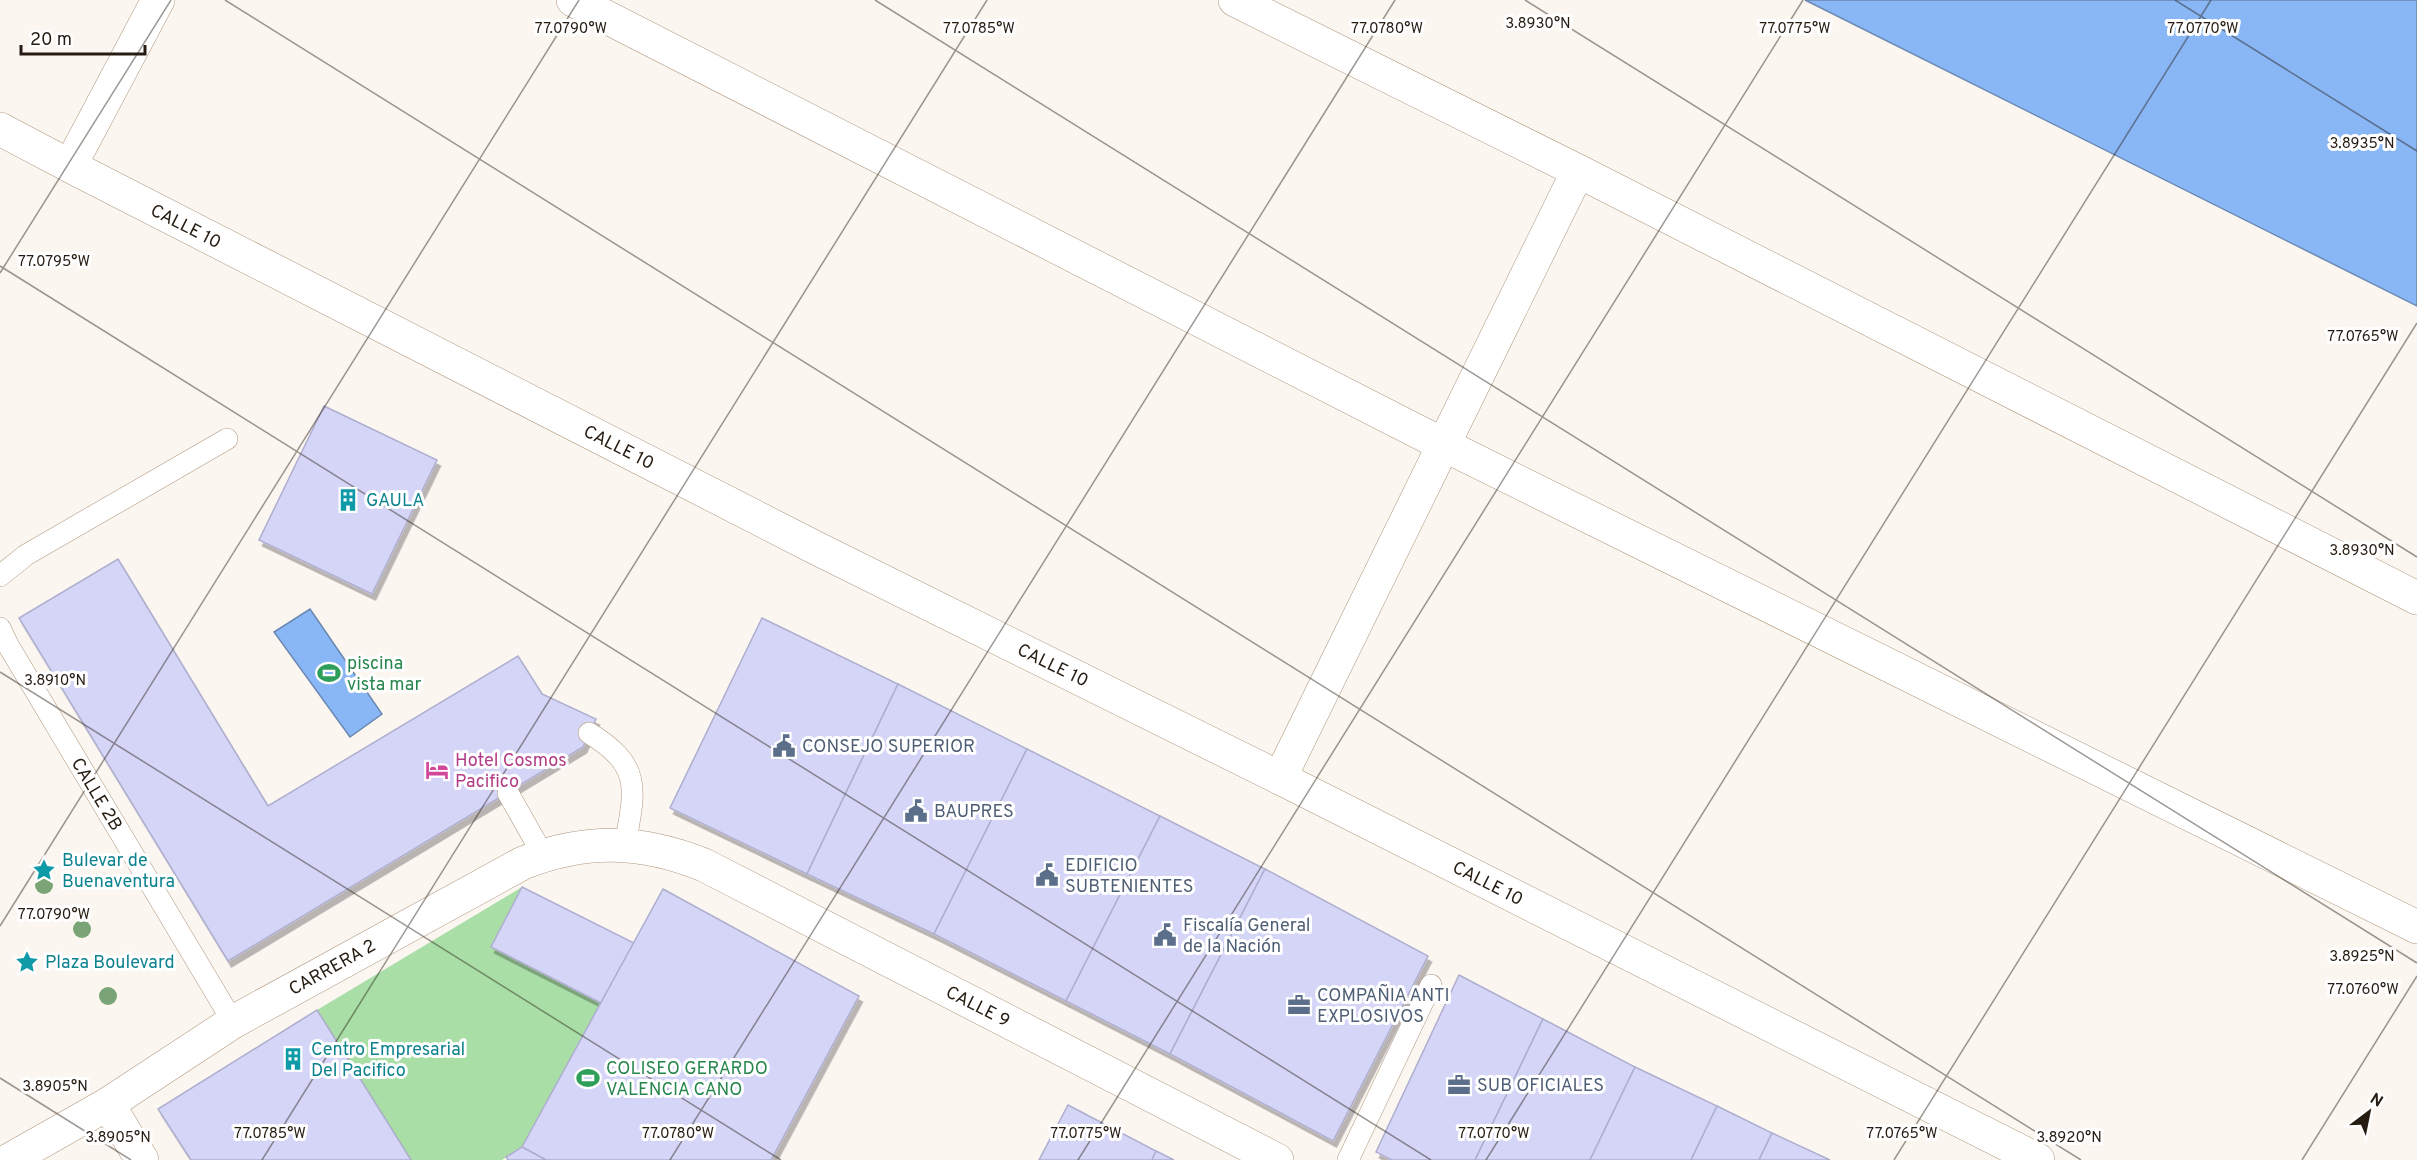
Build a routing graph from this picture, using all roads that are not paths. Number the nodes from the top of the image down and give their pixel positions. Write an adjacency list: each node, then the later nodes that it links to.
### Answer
1 (158, 0): 5 (main road)
2 (573, 0): 8 (main road)
3 (1235, 0): 6 (main road)
4 (0, 129): 5 (main road, CALLE 10)
5 (70, 166): 13 (main road, CALLE 10)
6 (1578, 171): 8 (main road); 10 (main road)
7 (227, 439): 9 (lane)
8 (1442, 444): 13 (main road); 18 (main road)
9 (0, 576)
10 (2417, 598)
11 (0, 628): 20 (lane, CALLE 2B)
12 (589, 733): 15 (lane)
13 (1280, 778): 26 (main road, CALLE 10)
14 (508, 793): 17 (lane)
15 (625, 845): 16 (main road, CARRERA 2); 17 (main road, CARRERA 2)
16 (678, 854): 24 (main road, CALLE 9)
17 (543, 855): 20 (main road, CARRERA 2)
18 (2417, 927)
19 (1431, 985): 25 (lane)
20 (233, 1022): 21 (main road, CARRERA 2)
21 (108, 1104): 22 (main road, CARRERA 2); 23 (main road)
22 (9, 1160)
23 (142, 1160)
24 (1277, 1160)
25 (1348, 1160)
26 (2038, 1160)

